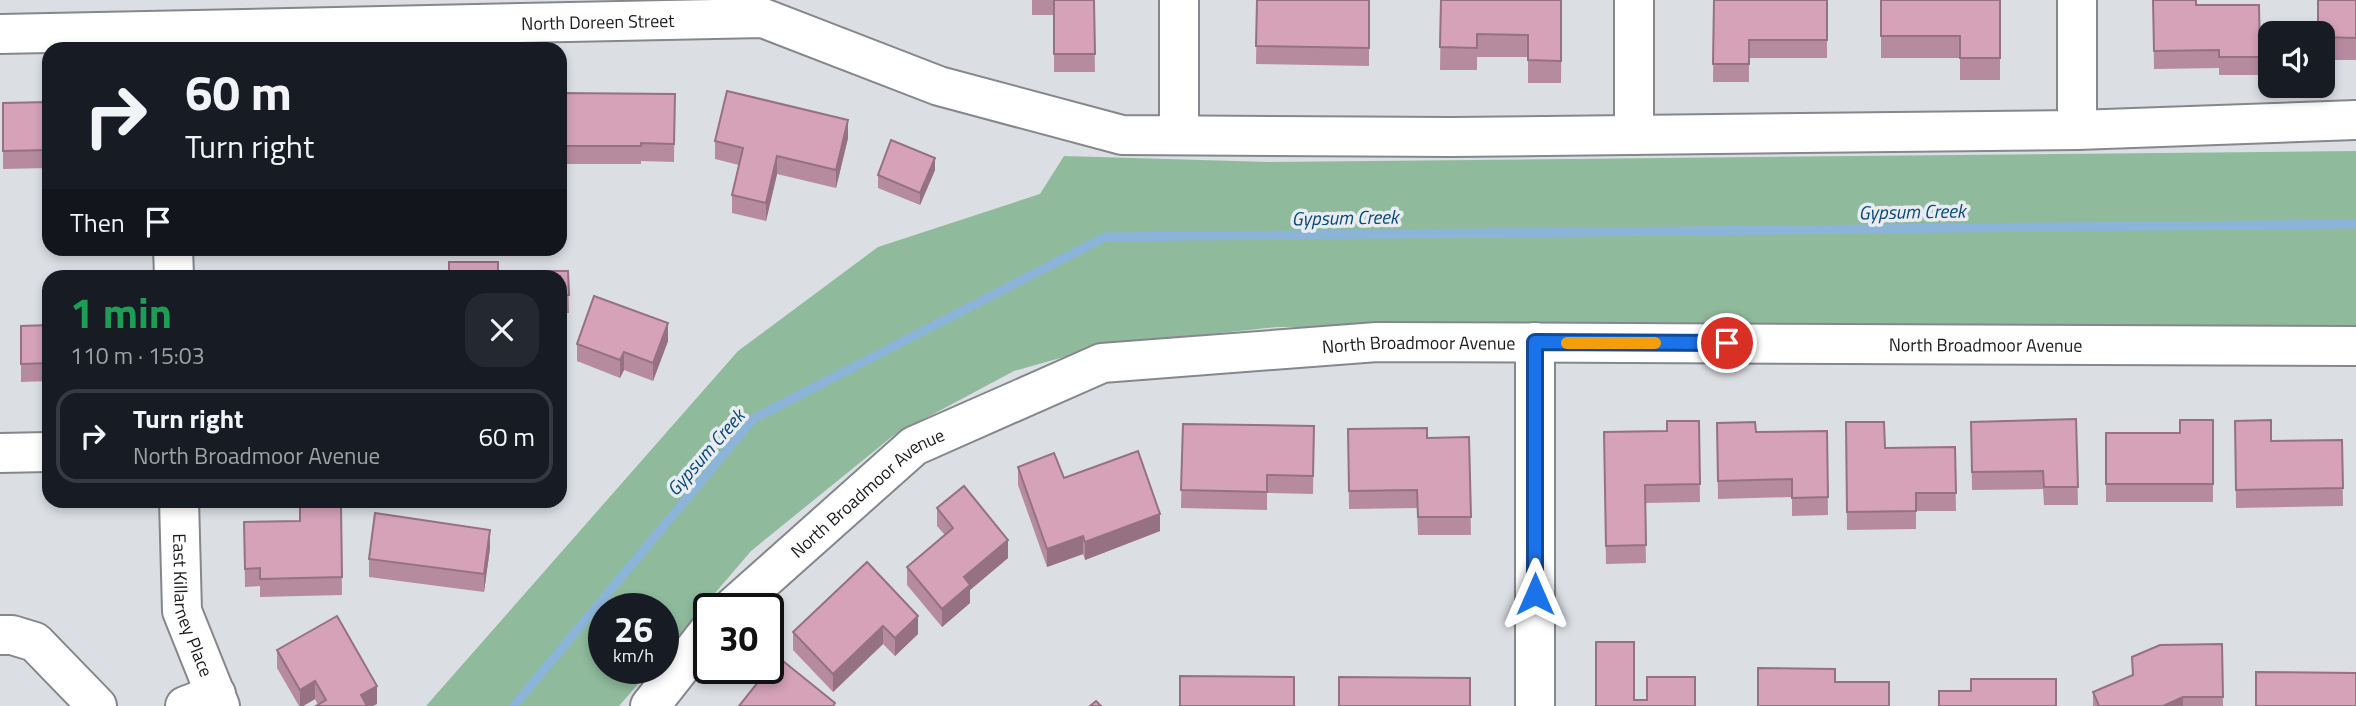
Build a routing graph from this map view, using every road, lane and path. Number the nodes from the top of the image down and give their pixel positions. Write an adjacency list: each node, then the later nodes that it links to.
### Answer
1 (1179, 0): 10 (street)
2 (1634, 0): 11 (street)
3 (2077, 0): 9 (street)
4 (763, 9): 5 (street, North Doreen Street); 10 (street, North Doreen Street)
5 (683, 10): 6 (street, North Doreen Street)
6 (171, 26): 7 (street, North Doreen Street)
7 (0, 34)
8 (2356, 120): 9 (street)
9 (2077, 130): 11 (street)
10 (1179, 135): 11 (street)
11 (1634, 135)
12 (1535, 342): 13 (street, North Broadmoor Avenue); 17 (street, North Broadmoor Avenue); 23 (street)
13 (2356, 346)
14 (42, 452): 15 (street)
15 (0, 453)
16 (179, 508): 20 (street, East Killarney Place)
17 (749, 593)
18 (0, 635): 21 (street)
19 (693, 651): 22 (street)
20 (207, 702)
21 (97, 706)
22 (650, 706)
23 (1535, 706)

